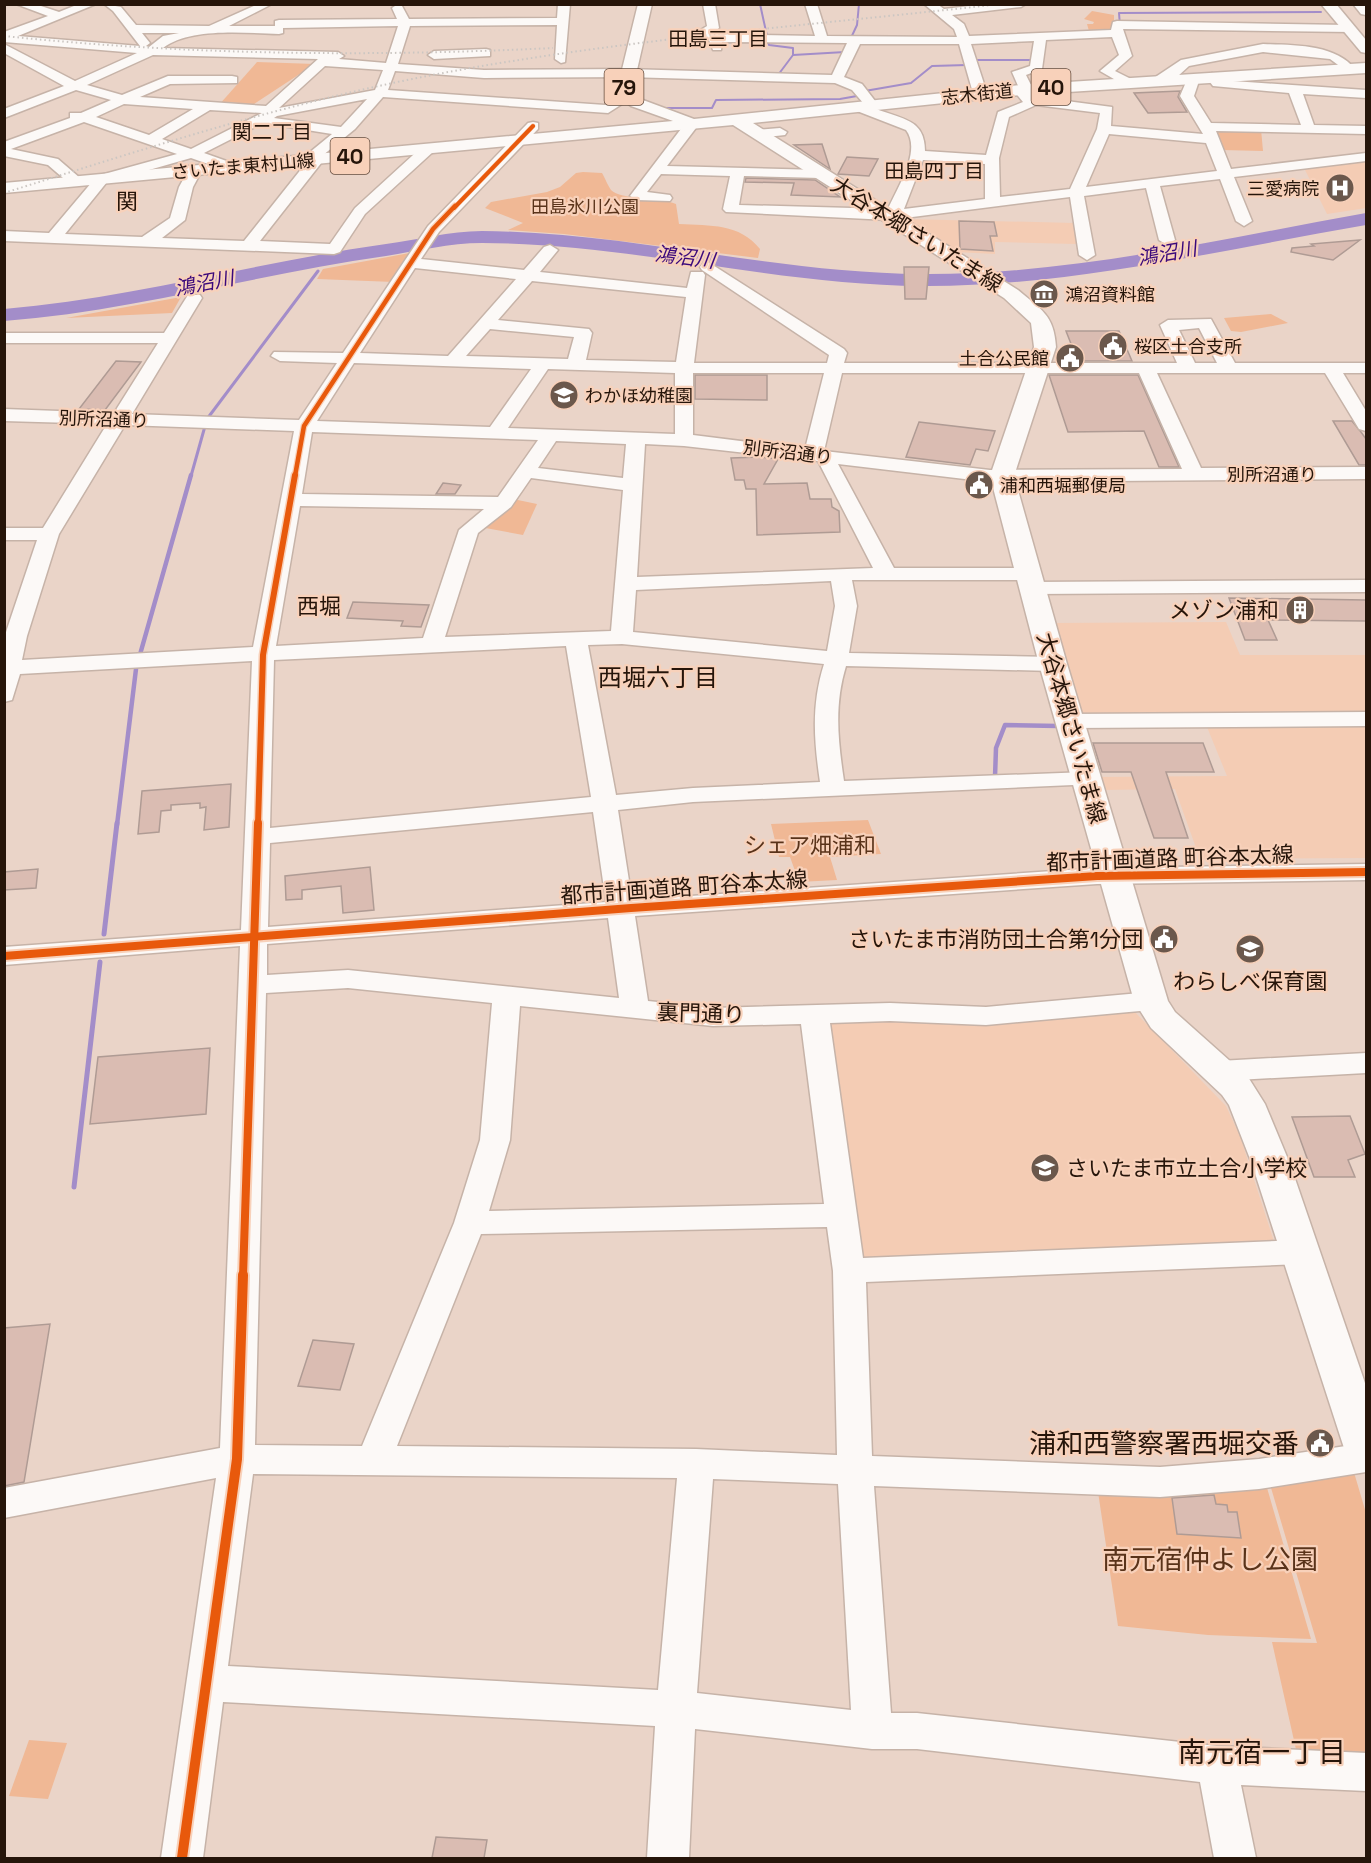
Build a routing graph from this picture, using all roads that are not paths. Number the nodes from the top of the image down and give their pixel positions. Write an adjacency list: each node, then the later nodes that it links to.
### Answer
1 (21, 4): 20 (street)
2 (91, 4): 20 (street)
3 (109, 4): 30 (street)
4 (397, 4): 25 (street)
5 (564, 4): 22 (street)
6 (645, 4): 56 (main road, 79)
7 (709, 4): 38 (street)
8 (811, 4): 39 (street)
9 (929, 4): 18 (street)
10 (1328, 4): 32 (main road)
11 (1337, 4): 37 (main road)
12 (1351, 4): 23 (main road)
13 (1360, 4): 16 (main road)
14 (267, 5): 28 (street); 33 (street)
15 (494, 6): 24 (street)
16 (1366, 11)
17 (1272, 12): 29 (street)
18 (942, 14): 19 (street); 40 (street)
19 (1022, 14): 36 (street)
20 (61, 16): 26 (street)
21 (213, 16): 31 (street)
22 (564, 21): 24 (street); 48 (street)
23 (1366, 21)
24 (491, 22): 25 (street); 46 (street)
25 (405, 23): 28 (street); 49 (street)
26 (32, 26): 35 (street); 43 (street)
27 (1240, 26): 29 (street); 34 (street); 44 (street)
28 (279, 27): 33 (street); 51 (street)
29 (1275, 27): 32 (street)
30 (133, 29): 31 (street); 43 (street)
31 (193, 29): 33 (street)
32 (1348, 29): 45 (main road)
33 (210, 30): 43 (street)
34 (1117, 33): 36 (street); 63 (street)
35 (7, 35): 43 (street)
36 (1042, 35): 40 (street); 68 (street)
37 (1366, 37)
38 (715, 38): 39 (street); 50 (street)
39 (822, 39): 41 (street)
40 (964, 39): 41 (street); 67 (street)
41 (855, 40): 61 (street)
42 (4, 48): 64 (street)
43 (147, 48): 51 (street); 54 (street); 64 (street)
44 (1263, 48): 53 (street); 57 (street); 62 (street)
45 (1366, 49)
46 (486, 53): 49 (street); 58 (street)
47 (326, 59): 49 (street); 51 (street); 79 (street)
48 (561, 59)
49 (391, 61): 55 (street); 66 (street)
50 (729, 66): 56 (street); 61 (street)
51 (243, 68): 54 (street); 75 (street)
52 (1366, 68): 53 (main road, 志木街道 / 40)
53 (1349, 69): 57 (main road, 志木街道 / 40)
54 (166, 71): 73 (street)
55 (453, 72): 58 (street); 70 (street)
56 (627, 72): 58 (street); 71 (main road, 79)
57 (1295, 73): 59 (main road, 志木街道 / 40)
58 (484, 74): 72 (street)
59 (1212, 77): 60 (main road, 志木街道 / 40); 65 (street)
60 (1194, 78): 62 (main road, 志木街道 / 40); 89 (street)
61 (837, 79): 77 (street)
62 (1157, 80): 63 (main road, 志木街道 / 40)
63 (1126, 82): 68 (main road, 志木街道 / 40)
64 (75, 86): 73 (street); 76 (street)
65 (1294, 90): 69 (street); 85 (street)
66 (380, 93): 70 (street); 79 (street); 87 (street)
67 (980, 93): 68 (main road, 志木街道 / 40); 77 (main road, 志木街道 / 40)
68 (1026, 93): 84 (street); 99 (street)
69 (1366, 94)
70 (445, 96): 72 (street)
71 (626, 97): 72 (street); 82 (main road, 79)
72 (481, 99)
73 (124, 100): 75 (street); 80 (street)
74 (4, 104): 76 (street)
75 (208, 106): 79 (street); 91 (street)
76 (23, 107): 78 (street); 80 (street)
77 (867, 107): 81 (main road, 志木街道 / 40); 96 (street)
78 (4, 114)
79 (267, 114): 87 (street); 100 (street)
80 (83, 118): 91 (street); 93 (street)
81 (736, 120): 82 (main road, 志木街道 / 40); 90 (main road, 大谷本郷さいたま線)
82 (694, 124): 92 (main road, さいたま東村山線 / 40); 101 (street)
83 (533, 126): 92 (street)
84 (1104, 129): 89 (street); 109 (street)
85 (1309, 129): 86 (street); 89 (street)
86 (1366, 130)
87 (344, 131): 98 (street)
88 (780, 132): 90 (street)
89 (1209, 133): 104 (street)
90 (757, 134): 103 (main road, 大谷本郷さいたま線)
91 (150, 140): 100 (street)
92 (519, 140): 94 (main road, さいたま東村山線 / 40); 119 (street)
93 (4, 147)
94 (429, 148): 98 (main road, さいたま東村山線 / 40); 118 (street)
95 (4, 152): 106 (street)
96 (918, 155): 99 (street); 112 (street)
97 (1366, 157): 104 (street)
98 (313, 160): 100 (main road, さいたま東村山線 / 40); 118 (street)
99 (990, 160): 111 (street)
100 (193, 162): 105 (main road, さいたま東村山線 / 40); 117 (street)
101 (656, 170): 102 (street); 110 (street)
102 (738, 172): 103 (street); 112 (street)
103 (821, 174): 112 (main road, 大谷本郷さいたま線)
104 (1228, 174): 107 (street); 113 (street)
105 (102, 179): 106 (main road, さいたま東村山線 / 40); 115 (street)
106 (75, 181): 108 (main road, さいたま東村山線 / 40)
107 (1152, 183): 109 (street); 116 (street)
108 (4, 188)
109 (1076, 192): 111 (street); 121 (street)
110 (665, 198)
111 (993, 202): 112 (street)
112 (889, 214): 141 (main road, 大谷本郷さいたま線)
113 (1244, 221)
114 (4, 236): 115 (street)
115 (53, 238): 117 (street)
116 (1167, 240)
117 (145, 242): 118 (street)
118 (247, 247)
119 (420, 249): 122 (street); 128 (street)
120 (550, 250): 122 (street)
121 (1087, 255)
122 (529, 275): 123 (street); 125 (street)
123 (693, 293): 134 (street); 138 (street)
124 (194, 298): 127 (street)
125 (486, 324): 131 (street); 133 (street)
126 (4, 338): 127 (street)
127 (171, 338): 144 (street)
128 (358, 342): 129 (street); 130 (street)
129 (280, 356): 130 (street); 142 (street)
130 (347, 359): 131 (street); 142 (street)
131 (453, 362): 132 (street)
132 (543, 364): 133 (street); 147 (street)
133 (576, 365): 134 (street)
134 (684, 368): 138 (street); 150 (street)
135 (1229, 368): 136 (street); 140 (street); 140 (street)
136 (1331, 368): 137 (street); 145 (street)
137 (1366, 368)
138 (834, 369): 141 (street); 151 (street)
139 (1146, 369): 140 (street); 141 (street); 154 (street)
140 (1189, 369)
141 (1039, 370): 155 (main road, 大谷本郷さいたま線)
142 (336, 375): 146 (street)
143 (4, 416): 144 (street, 別所沼通り)
144 (121, 420): 146 (street, 別所沼通り); 160 (street)
145 (1366, 425)
146 (304, 426): 147 (street, 別所沼通り); 157 (street)
147 (495, 433): 148 (street, 別所沼通り)
148 (550, 436): 149 (street, 別所沼通り); 152 (street)
149 (636, 438): 150 (street, 別所沼通り); 156 (street)
150 (684, 440): 151 (street, 別所沼通り)
151 (819, 456): 155 (street, 別所沼通り); 161 (street)
152 (526, 472): 156 (street); 158 (street)
153 (1366, 473): 154 (street, 別所沼通り)
154 (1194, 474): 155 (street, 別所沼通り)
155 (1002, 476): 163 (main road, 大谷本郷さいたま線)
156 (633, 485): 164 (street)
157 (292, 500): 158 (street); 169 (street)
158 (504, 503): 168 (street)
159 (4, 534): 160 (street)
160 (49, 534): 172 (street)
161 (886, 573): 162 (street); 163 (street)
162 (840, 574): 164 (street); 170 (street)
163 (1031, 581): 165 (street); 171 (main road, 大谷本郷さいたま線)
164 (624, 584): 166 (street)
165 (1366, 586)
166 (622, 637): 167 (street); 170 (street)
167 (576, 640): 168 (street); 178 (street)
168 (432, 644): 169 (street)
169 (263, 655): 172 (street); 179 (street)
170 (837, 659): 171 (street); 177 (street)
171 (1053, 664): 175 (main road, 大谷本郷さいたま線)
172 (8, 667): 173 (street)
173 (4, 695)
174 (1366, 719): 175 (street)
175 (1072, 721): 176 (main road, 大谷本郷さいたま線)
176 (1087, 779): 177 (street); 181 (main road, 大谷本郷さいたま線)
177 (833, 785): 178 (street)
178 (603, 800): 179 (street); 182 (street)
179 (256, 837): 183 (street)
180 (1366, 872): 181 (street, 都市計画道路 町谷本太線)
181 (1114, 875): 182 (street, 都市計画道路 町谷本太線); 187 (main road, 大谷本郷さいたま線)
182 (618, 909): 183 (street, 都市計画道路 町谷本太線); 188 (street)
183 (253, 937): 184 (street, 都市計画道路 町谷本太線); 185 (street)
184 (4, 956)
185 (252, 985): 186 (street, 裏門通り); 198 (street)
186 (507, 996): 188 (street, 裏門通り); 193 (street)
187 (1151, 1001): 189 (street, 裏門通り); 191 (main road, 大谷本郷さいたま線)
188 (635, 1010): 189 (street, 裏門通り)
189 (814, 1013): 192 (street)
190 (1366, 1063): 191 (street)
191 (1219, 1071): 194 (main road, 大谷本郷さいたま線)
192 (841, 1215): 193 (street); 195 (street)
193 (470, 1223): 199 (street)
194 (1301, 1252): 195 (street); 196 (main road, 大谷本郷さいたま線)
195 (849, 1271): 201 (street)
196 (1366, 1448)
197 (1366, 1458): 201 (street)
198 (237, 1460): 199 (street); 202 (street); 203 (street)
199 (374, 1460): 200 (street)
200 (696, 1464): 201 (street); 204 (street)
201 (855, 1470): 205 (street)
202 (4, 1503)
203 (206, 1683): 204 (street); 208 (street)
204 (676, 1708): 205 (street); 209 (street)
205 (872, 1731): 206 (street)
206 (1216, 1766): 207 (street); 210 (street)
207 (1366, 1772)
208 (182, 1858)
209 (669, 1858)
210 (1235, 1858)

